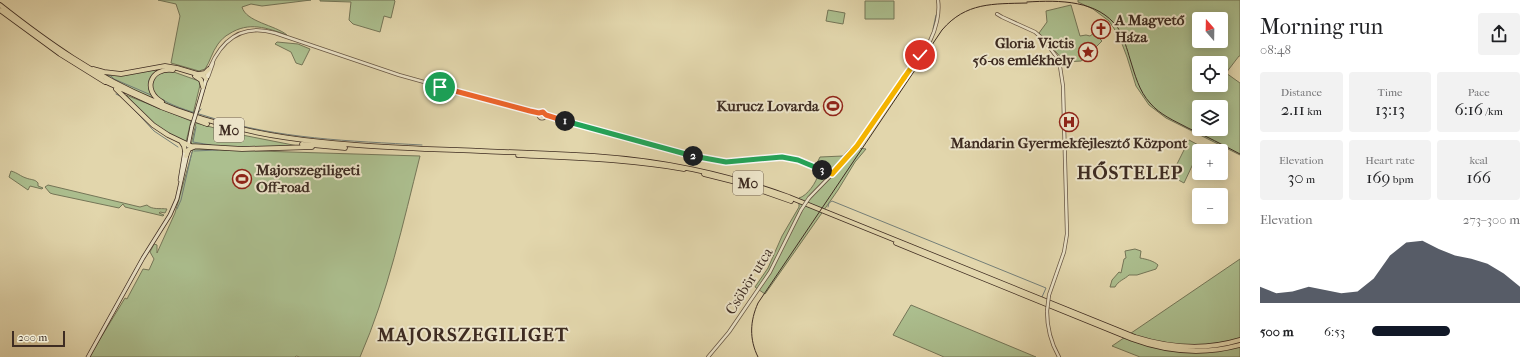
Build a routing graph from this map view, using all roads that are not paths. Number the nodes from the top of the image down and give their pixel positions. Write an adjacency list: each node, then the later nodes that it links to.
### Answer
1 (938, 0): 22 (street, Csöbör utca)
2 (0, 5): 6 (highway, M0)
3 (0, 10): 10 (highway, M0)
4 (997, 14): 29 (street, bridge)
5 (217, 52): 7 (street); 9 (street); 13 (street)
6 (78, 62): 8 (highway); 12 (highway, M0)
7 (209, 69): 8 (highway); 9 (street)
8 (196, 75): 9 (highway); 11 (highway); 12 (highway)
9 (206, 78): 11 (main road)
10 (104, 81): 15 (highway); 18 (highway, M0)
11 (204, 87): 16 (main road, bridge)
12 (173, 109): 25 (highway, M0)
13 (539, 114): 14 (street); 14 (street)
14 (545, 116): 21 (street)
15 (178, 141): 16 (highway); 19 (highway)
16 (188, 144): 17 (highway); 19 (main road); 20 (main road)
17 (195, 147): 18 (highway); 20 (highway)
18 (334, 147): 26 (highway, M0)
19 (185, 151): 24 (main road)
20 (186, 156): 24 (main road)
21 (822, 170): 22 (street); 23 (street)
22 (832, 174): 23 (street, Csöbör utca)
23 (823, 182): 28 (street, Csöbör utca, bridge)
24 (180, 184): 27 (main road)
25 (1240, 340)
26 (1240, 345)
27 (88, 357)
28 (708, 357)
29 (1059, 357)

